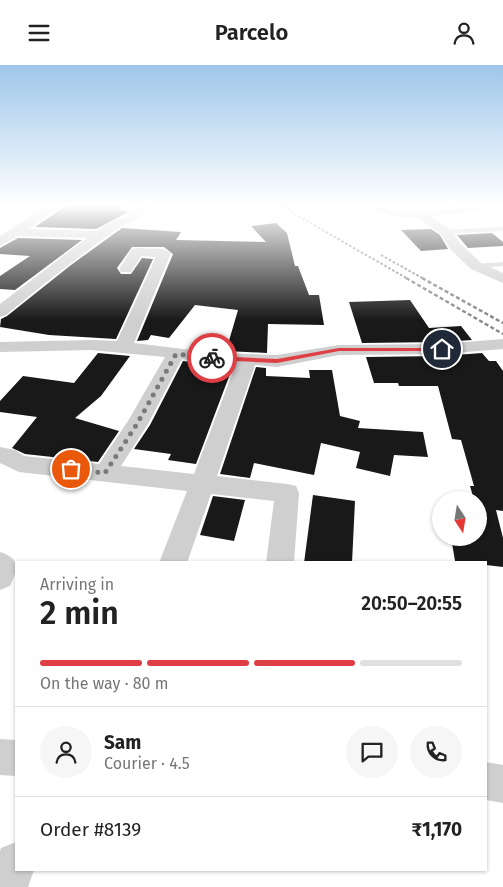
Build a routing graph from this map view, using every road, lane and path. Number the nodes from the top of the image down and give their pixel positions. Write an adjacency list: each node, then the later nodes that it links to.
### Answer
1 (89, 243): 9 (street)
2 (145, 243): 4 (street)
3 (453, 243): 6 (street)
4 (137, 252): 7 (street); 11 (street)
5 (503, 264): 6 (lane)
6 (476, 266): 8 (street)
7 (126, 269)
8 (503, 279)
9 (0, 312)
10 (0, 347): 11 (street)
11 (123, 347): 13 (street)
12 (501, 348): 14 (street)
13 (176, 354): 14 (street); 16 (street)
14 (247, 361): 17 (street)
15 (2, 458): 16 (street)
16 (105, 473): 17 (street)
17 (201, 485): 18 (street); 19 (street)
18 (174, 561)
19 (280, 561)
20 (0, 564): 21 (street)
21 (0, 577)
22 (0, 757): 23 (street)
23 (15, 759)
24 (487, 781): 25 (street)
25 (503, 784)
26 (15, 866): 27 (street)
27 (8, 887)

